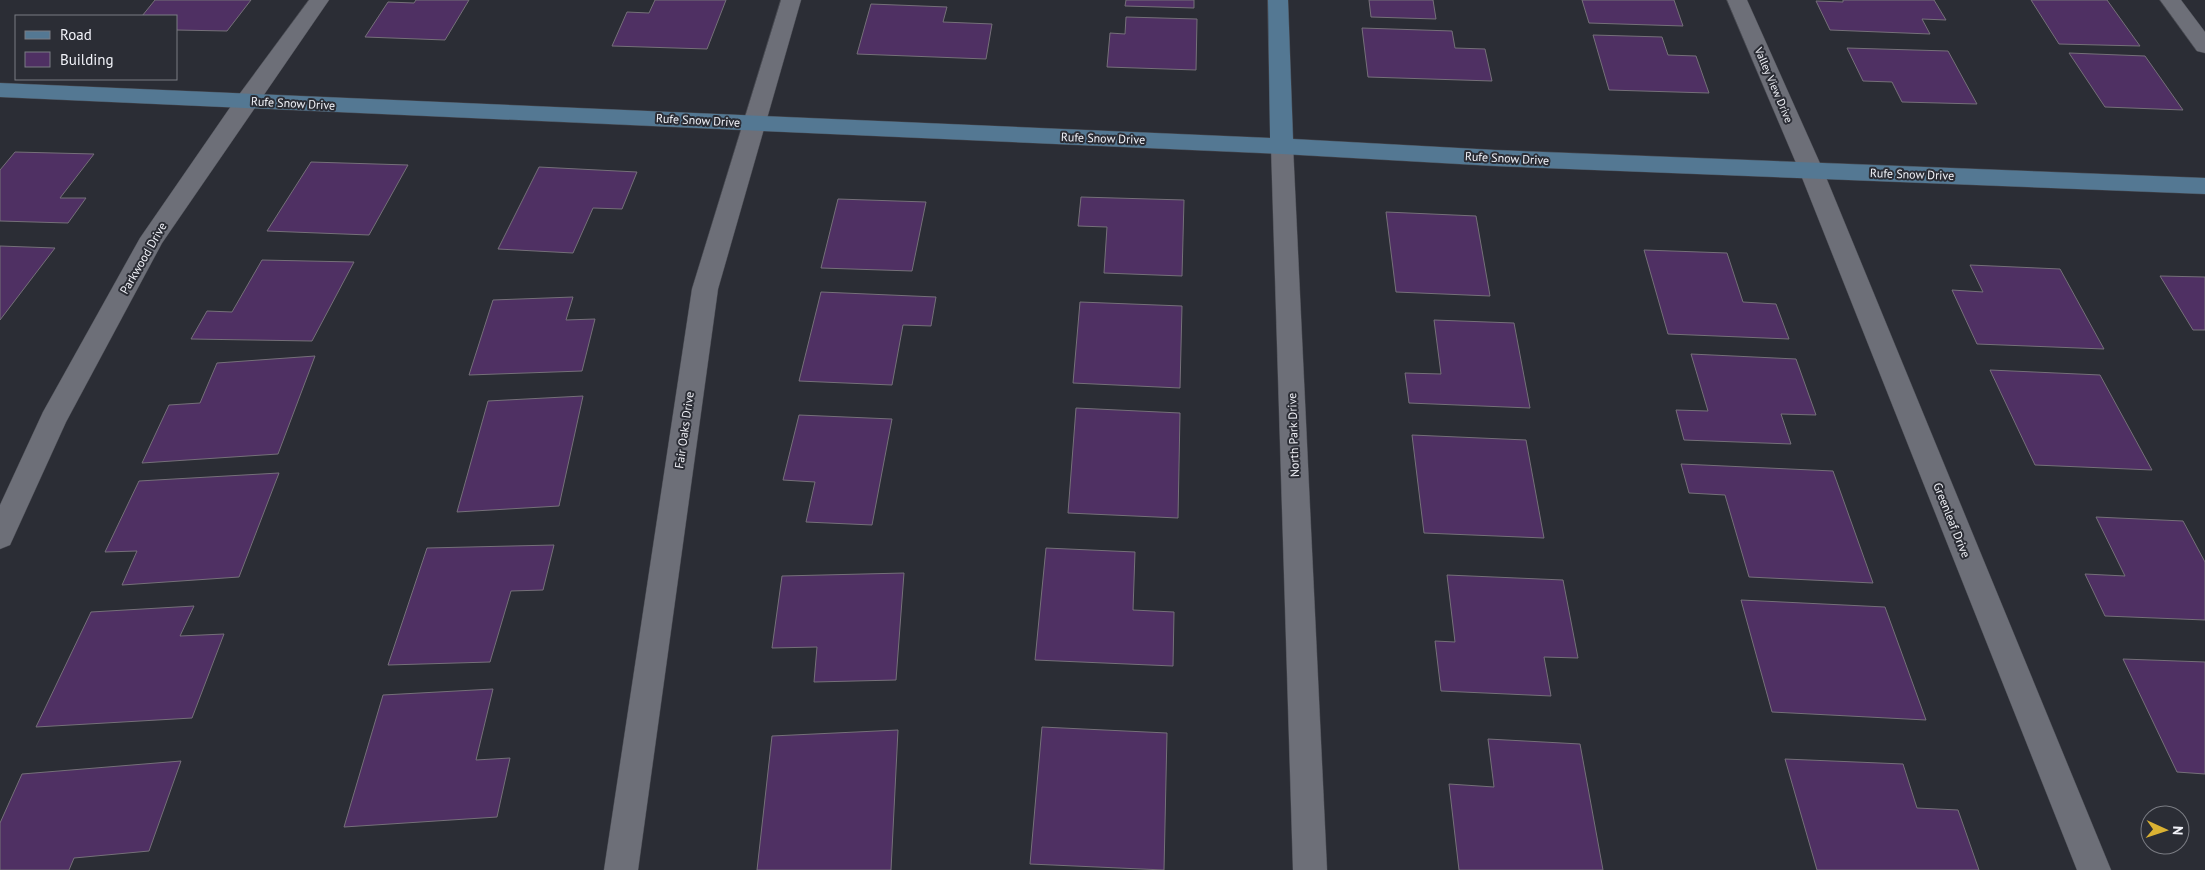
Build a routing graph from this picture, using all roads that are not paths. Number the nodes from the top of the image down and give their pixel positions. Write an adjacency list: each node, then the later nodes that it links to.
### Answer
1 (319, 0): 8 (street, Parkwood Drive)
2 (791, 0): 9 (street, Fair Oaks Drive)
3 (1278, 0): 10 (main road, North Park Drive)
4 (1737, 0): 11 (street, Valley View Drive)
5 (2170, 0): 6 (street)
6 (2205, 46)
7 (0, 90): 8 (main road, Rufe Snow Drive)
8 (246, 100): 9 (main road, Rufe Snow Drive); 13 (street, Parkwood Drive)
9 (753, 123): 10 (main road, Rufe Snow Drive); 14 (street, Fair Oaks Drive)
10 (1282, 146): 11 (main road, Rufe Snow Drive); 15 (street, North Park Drive)
11 (1811, 170): 12 (main road, Rufe Snow Drive); 16 (street, Greenleaf Drive)
12 (2205, 186)
13 (0, 536)
14 (620, 870)
15 (1310, 870)
16 (2094, 870)

